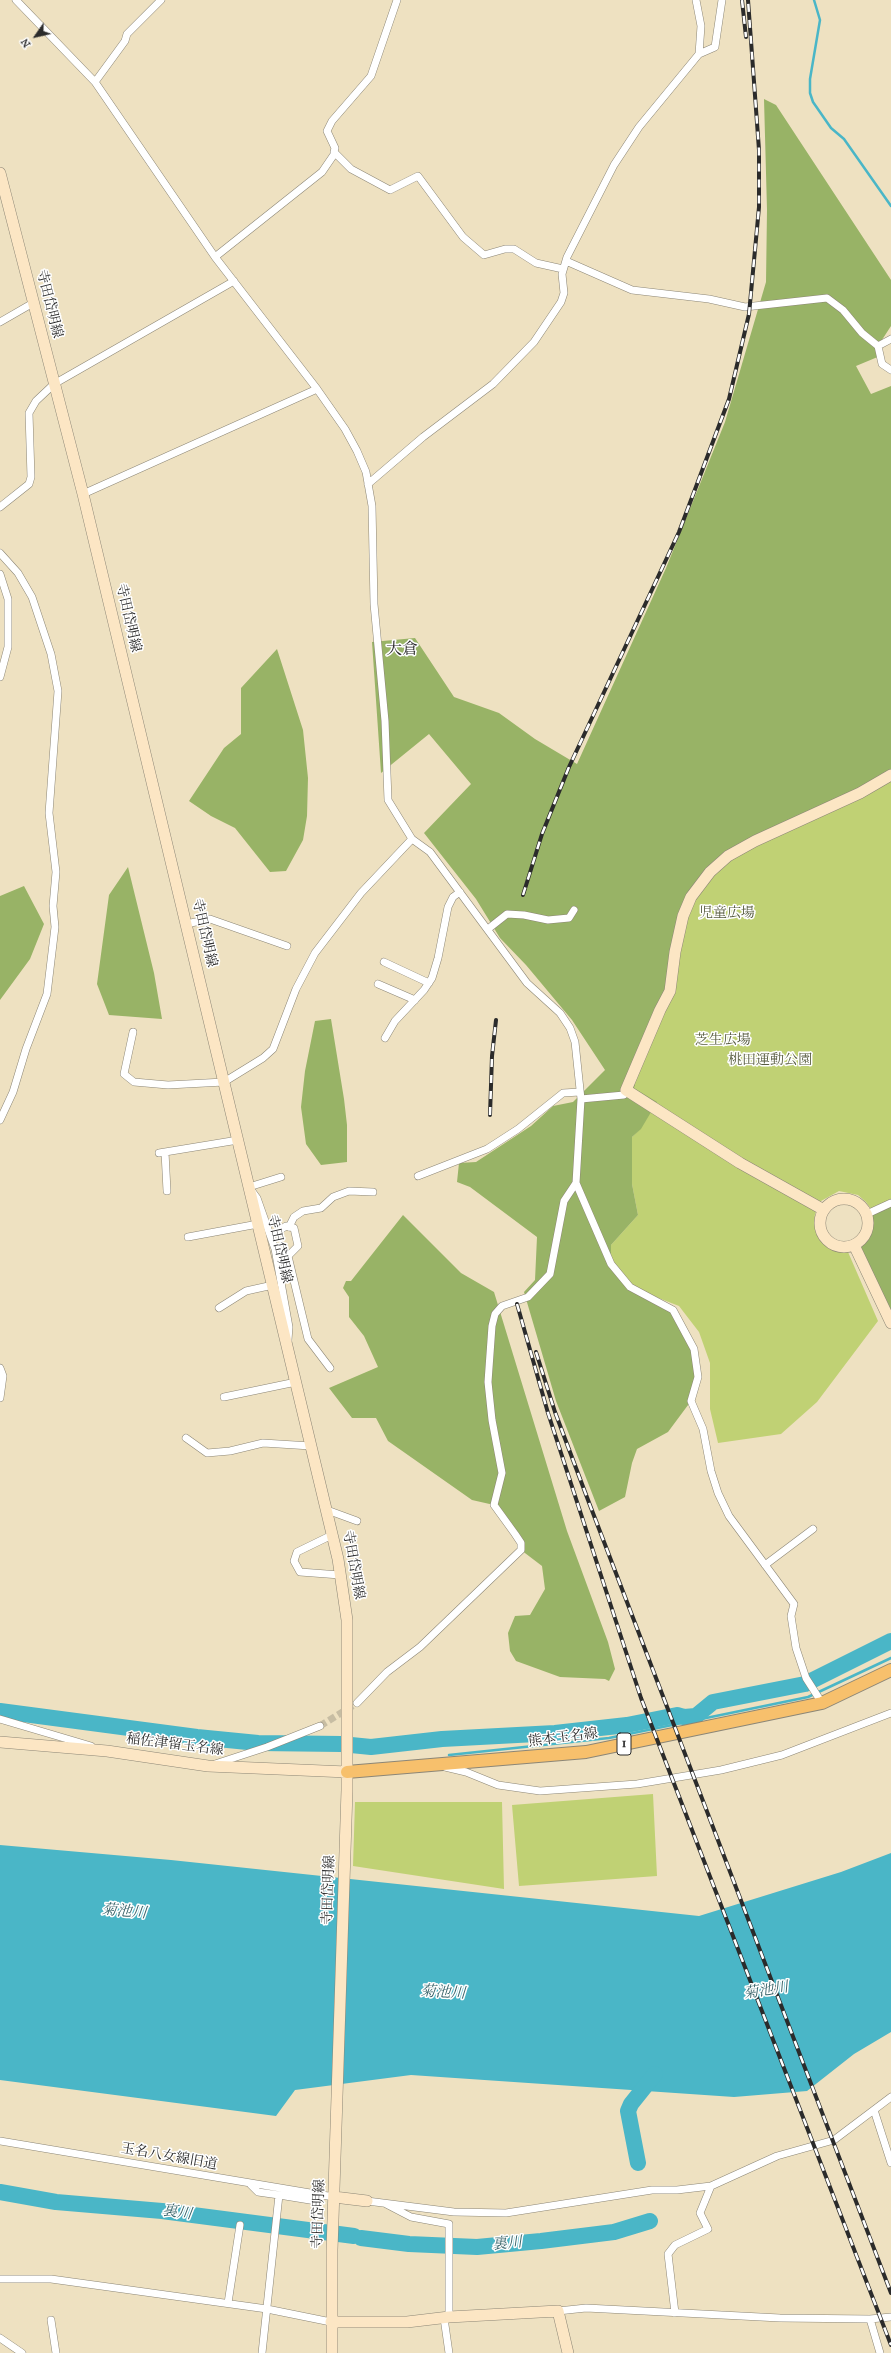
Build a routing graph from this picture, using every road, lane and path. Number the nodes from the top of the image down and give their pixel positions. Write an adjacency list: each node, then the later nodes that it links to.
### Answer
1 (16, 0): 7 (street)
2 (161, 0): 7 (street)
3 (397, 0): 8 (street)
4 (696, 0): 6 (street)
5 (722, 0): 6 (street)
6 (699, 54): 11 (street)
7 (95, 82): 10 (street)
8 (335, 153): 10 (street); 12 (street)
9 (0, 173): 14 (main road, 寺田岱明線)
10 (215, 256): 13 (street)
11 (566, 260): 12 (street); 17 (street)
12 (563, 269): 21 (street)
13 (234, 281): 19 (street); 20 (street)
14 (33, 303): 15 (street); 19 (main road, 寺田岱明線)
15 (0, 322)
16 (891, 339): 17 (street)
17 (878, 346): 18 (street)
18 (891, 370)
19 (54, 384): 22 (main road, 寺田岱明線); 23 (street)
20 (318, 389): 21 (street); 22 (street)
21 (368, 484): 28 (street)
22 (83, 494): 31 (main road, 寺田岱明線)
23 (0, 507)
24 (0, 553): 43 (street)
25 (0, 574): 26 (street)
26 (0, 677)
27 (891, 775): 41 (main road)
28 (412, 839): 29 (street); 40 (street)
29 (460, 892): 32 (street); 35 (street)
30 (574, 910): 32 (street)
31 (186, 924): 33 (street); 40 (main road, 寺田岱明線)
32 (488, 929): 42 (street)
33 (287, 946)
34 (384, 962): 35 (street)
35 (429, 983): 37 (street)
36 (378, 984): 37 (street)
37 (415, 1000): 39 (street)
38 (133, 1032): 40 (street)
39 (385, 1038)
40 (224, 1082): 44 (main road, 寺田岱明線)
41 (626, 1090): 42 (street); 52 (main road)
42 (581, 1096): 45 (street); 47 (street)
43 (0, 1120)
44 (238, 1140): 48 (main road, 寺田岱明線); 49 (street)
45 (418, 1176)
46 (281, 1177): 48 (street)
47 (576, 1183): 76 (street); 80 (street)
48 (249, 1187): 54 (main road, 寺田岱明線); 56 (street)
49 (167, 1192)
50 (373, 1192): 55 (street)
51 (891, 1203): 53 (street)
52 (824, 1210): 53 (main road); 58 (main road)
53 (867, 1214): 58 (main road)
54 (258, 1224): 57 (street); 61 (main road, 寺田岱明線)
55 (289, 1227): 56 (street); 60 (street)
56 (271, 1236): 59 (street)
57 (188, 1237)
58 (854, 1245): 63 (main road)
59 (276, 1253): 60 (street); 64 (street)
60 (288, 1256): 66 (street)
61 (273, 1285): 62 (street); 64 (main road, 寺田岱明線)
62 (219, 1308)
63 (891, 1323)
64 (288, 1348): 67 (main road, 寺田岱明線)
65 (0, 1368): 69 (street)
66 (330, 1368)
67 (296, 1382): 68 (street); 71 (main road, 寺田岱明線)
68 (224, 1397)
69 (0, 1398)
70 (186, 1438): 71 (street)
71 (311, 1446): 72 (main road, 寺田岱明線)
72 (326, 1510): 73 (street); 75 (main road, 寺田岱明線)
73 (357, 1521)
74 (813, 1529): 76 (street)
75 (332, 1535): 77 (main road, 寺田岱明線); 77 (street)
76 (765, 1565): 79 (street)
77 (340, 1575): 88 (main road, 寺田岱明線)
78 (891, 1670): 79 (main road, 熊本玉名線 / 1)
79 (820, 1701): 86 (main road, 熊本玉名線 / 1)
80 (357, 1703)
81 (891, 1713): 86 (street)
82 (0, 1719): 85 (street)
83 (320, 1726): 87 (street)
84 (0, 1742): 85 (main road, 稲佐津留玉名線)
85 (107, 1751): 87 (main road, 稲佐津留玉名線)
86 (439, 1765): 88 (main road, 熊本玉名線 / 1)
87 (208, 1766): 88 (main road, 稲佐津留玉名線)
88 (347, 1772): 97 (main road, 寺田岱明線)
89 (891, 2097): 90 (street)
90 (874, 2110): 92 (street); 94 (street)
91 (0, 2141): 93 (street, 玉名八女線旧道)
92 (891, 2163)
93 (250, 2184): 95 (street); 96 (street, 玉名八女線旧道)
94 (711, 2186): 99 (street); 105 (street)
95 (280, 2195): 96 (street); 103 (street)
96 (322, 2195): 97 (street, 玉名八女線旧道)
97 (334, 2197): 98 (main road); 110 (main road, 寺田岱明線)
98 (367, 2201): 99 (street)
99 (381, 2201): 106 (street)
100 (240, 2225): 102 (street)
101 (0, 2279): 102 (street)
102 (228, 2303): 103 (street)
103 (267, 2309): 110 (street); 114 (street)
104 (558, 2311): 105 (street); 106 (main road); 117 (main road)
105 (675, 2313): 108 (street)
106 (446, 2317): 110 (main road); 116 (street)
107 (891, 2317): 108 (street)
108 (870, 2319): 118 (street)
109 (51, 2320): 113 (street)
110 (331, 2322): 115 (main road, 寺田岱明線)
111 (0, 2338): 112 (street)
112 (22, 2353)
113 (56, 2353)
114 (262, 2353)
115 (332, 2353)
116 (449, 2353)
117 (568, 2353)
118 (880, 2353)

